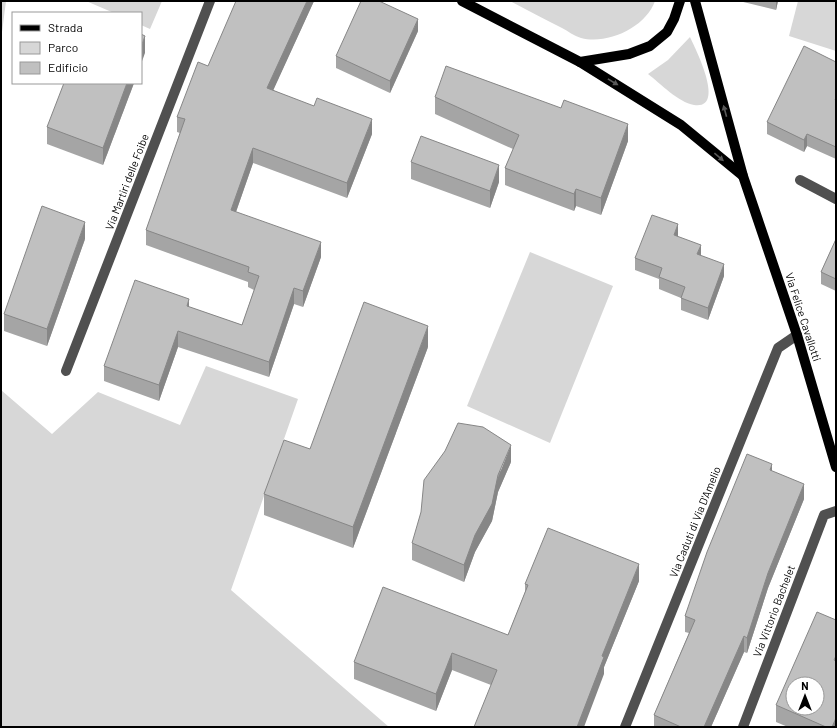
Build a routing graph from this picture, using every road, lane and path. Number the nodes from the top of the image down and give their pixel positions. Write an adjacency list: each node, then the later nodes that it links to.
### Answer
1 (210, 1): 10 (street, Via Martiri delle Foibe)
2 (462, 1): 5 (main road)
3 (680, 1): 5 (main road)
4 (695, 1): 6 (main road, Via Felice Cavallotti, one-way to 4)
5 (580, 62): 6 (main road, one-way to 6)
6 (743, 176): 9 (main road, Via Felice Cavallotti)
7 (800, 180): 8 (street)
8 (836, 199)
9 (797, 335): 11 (main road, Via Felice Cavallotti); 13 (street, Via Caduti di Via D'Amelio)
10 (66, 371)
11 (836, 467)
12 (836, 511): 14 (street, Via Vittorio Bachelet)
13 (625, 727)
14 (743, 727)

